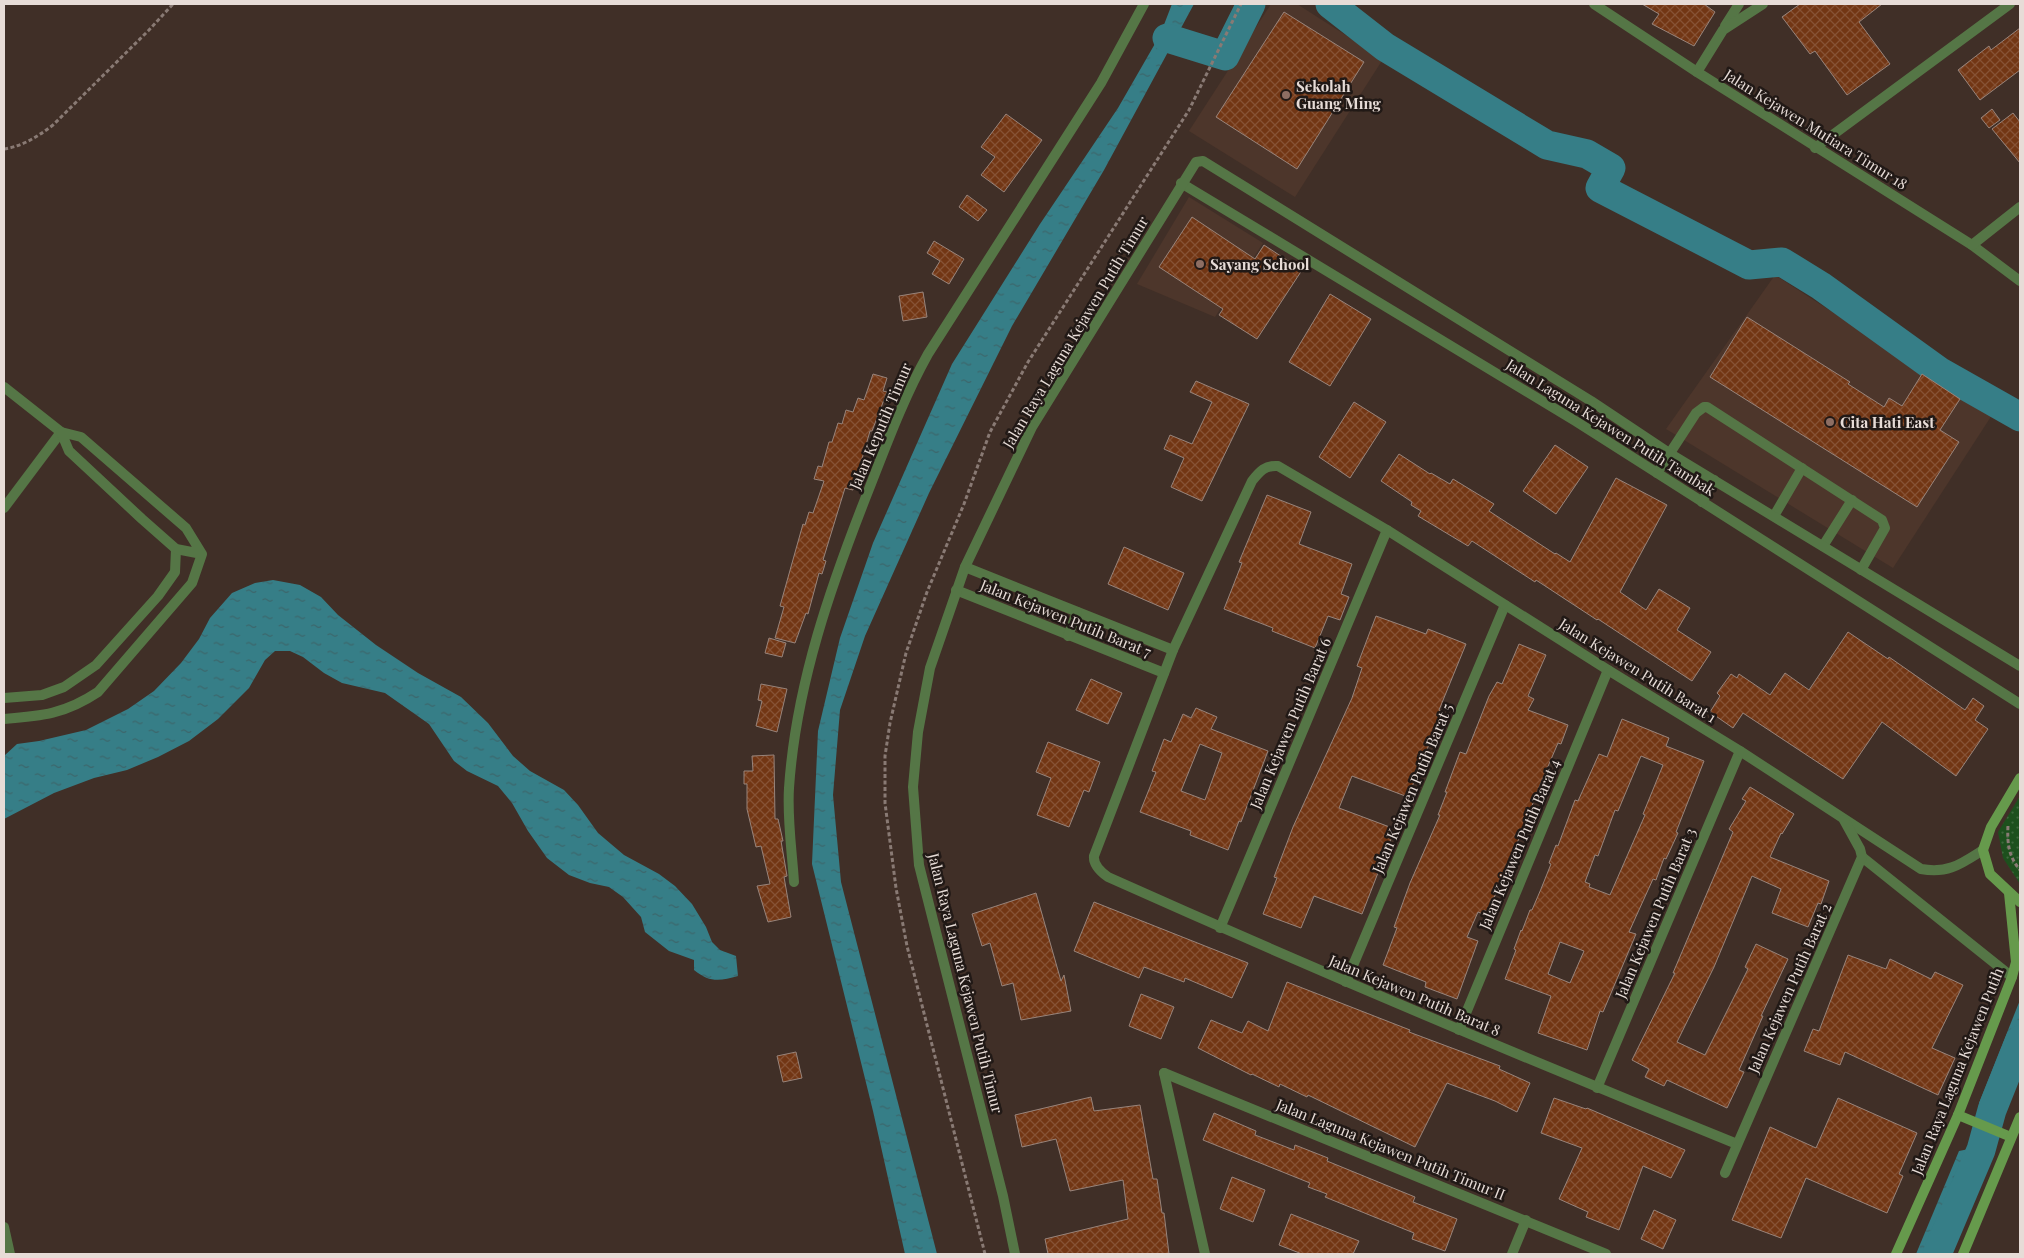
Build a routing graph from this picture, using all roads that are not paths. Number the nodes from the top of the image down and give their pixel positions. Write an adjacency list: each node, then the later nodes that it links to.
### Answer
1 (1144, 4): 48 (street, Jalan Keputih Timur)
2 (1594, 4): 7 (street, Jalan Kejawen Mutiara Timur 18)
3 (1739, 4): 6 (street)
4 (1763, 4): 6 (street)
5 (2010, 4): 8 (street)
6 (1722, 30): 7 (street)
7 (1697, 72): 8 (street, Jalan Kejawen Mutiara Timur 18)
8 (1815, 148): 12 (street, Jalan Kejawen Mutiara Timur 18)
9 (1203, 162): 10 (street, Jalan Raya Laguna Kejawen Putih Timur); 16 (street, Jalan Laguna Kejawen Putih Tambak)
10 (1181, 183): 19 (street, Jalan Laguna Kejawen Putih Tambak); 29 (street, Jalan Raya Laguna Kejawen Putih Timur)
11 (2020, 208): 12 (street)
12 (1972, 245): 13 (street, Jalan Kejawen Mutiara Timur 18)
13 (2020, 281)
14 (4, 387): 15 (street)
15 (61, 432): 23 (street); 27 (street); 28 (street)
16 (1669, 453): 18 (street); 19 (street); 20 (street, Jalan Laguna Kejawen Putih Tambak)
17 (1278, 466): 25 (street, Jalan Kejawen Putih Barat 1); 35 (street, Jalan Kejawen Putih Barat 7)
18 (1802, 468): 21 (street); 24 (street)
19 (1657, 473): 22 (street, Jalan Laguna Kejawen Putih Tambak)
20 (1714, 480): 22 (street); 24 (street, Jalan Laguna Kejawen Putih Tambak)
21 (1852, 500): 26 (street); 30 (street)
22 (1702, 502): 40 (street, Jalan Laguna Kejawen Putih Tambak)
23 (4, 508)
24 (1774, 516): 26 (street, Jalan Laguna Kejawen Putih Tambak)
25 (1386, 530): 32 (street, Jalan Kejawen Putih Barat 1); 51 (street, Jalan Kejawen Putih Barat 6)
26 (1823, 546): 30 (street, Jalan Laguna Kejawen Putih Tambak)
27 (176, 549): 28 (street); 39 (street)
28 (202, 554): 41 (street)
29 (965, 567): 31 (street, Jalan Raya Laguna Kejawen Putih Timur); 33 (street, Jalan Kejawen Putih Barat 7)
30 (1861, 570): 36 (street, Jalan Laguna Kejawen Putih Tambak)
31 (956, 590): 34 (street, Jalan Kejawen Putih Barat 7); 64 (street, Jalan Raya Laguna Kejawen Putih Timur)
32 (1505, 605): 37 (street, Jalan Kejawen Putih Barat 1); 53 (street, Jalan Kejawen Putih Barat 5)
33 (1076, 612): 34 (street); 35 (street, Jalan Kejawen Putih Barat 7)
34 (1068, 636): 38 (street, Jalan Kejawen Putih Barat 7)
35 (1173, 650): 38 (street, Jalan Kejawen Putih Barat 7)
36 (2020, 666)
37 (1608, 670): 42 (street, Jalan Kejawen Putih Barat 1); 54 (street, Jalan Kejawen Putih Barat 4)
38 (1164, 673): 46 (street, Jalan Kejawen Putih Barat 7)
39 (4, 698)
40 (2020, 704)
41 (4, 719)
42 (1740, 751): 44 (street, Jalan Kejawen Putih Barat 1); 55 (street, Jalan Kejawen Putih Barat 3)
43 (2020, 778): 45 (street)
44 (1842, 817): 45 (street, Jalan Kejawen Putih Barat 1); 47 (street)
45 (1983, 850): 49 (street)
46 (1094, 856): 51 (street, Jalan Kejawen Putih Barat 8)
47 (1862, 857): 52 (street); 59 (street, Jalan Kejawen Putih Barat 2)
48 (794, 882)
49 (2009, 893): 50 (street); 52 (street, Jalan Raya Laguna Kejawen Putih)
50 (2020, 902)
51 (1220, 928): 53 (street, Jalan Kejawen Putih Barat 8)
52 (2012, 977): 56 (street, Jalan Raya Laguna Kejawen Putih)
53 (1346, 982): 54 (street, Jalan Kejawen Putih Barat 8)
54 (1459, 1030): 55 (street, Jalan Kejawen Putih Barat 8)
55 (1597, 1088): 59 (street, Jalan Kejawen Putih Barat 8)
56 (1958, 1116): 58 (street); 68 (street, Jalan Raya Laguna Kejawen Putih)
57 (2020, 1117): 58 (street)
58 (2011, 1137): 69 (street)
59 (1737, 1144): 60 (street, Jalan Kejawen Putih Barat 2)
60 (1725, 1173)
61 (1526, 1220): 65 (street, Jalan Laguna Kejawen Putih Timur II); 66 (street); 67 (street, Jalan Laguna Kejawen Putih Timur II)
62 (4, 1227): 63 (street)
63 (10, 1254)
64 (1015, 1254)
65 (1206, 1254)
66 (1512, 1254)
67 (1606, 1254)
68 (1896, 1254)
69 (1963, 1254)

